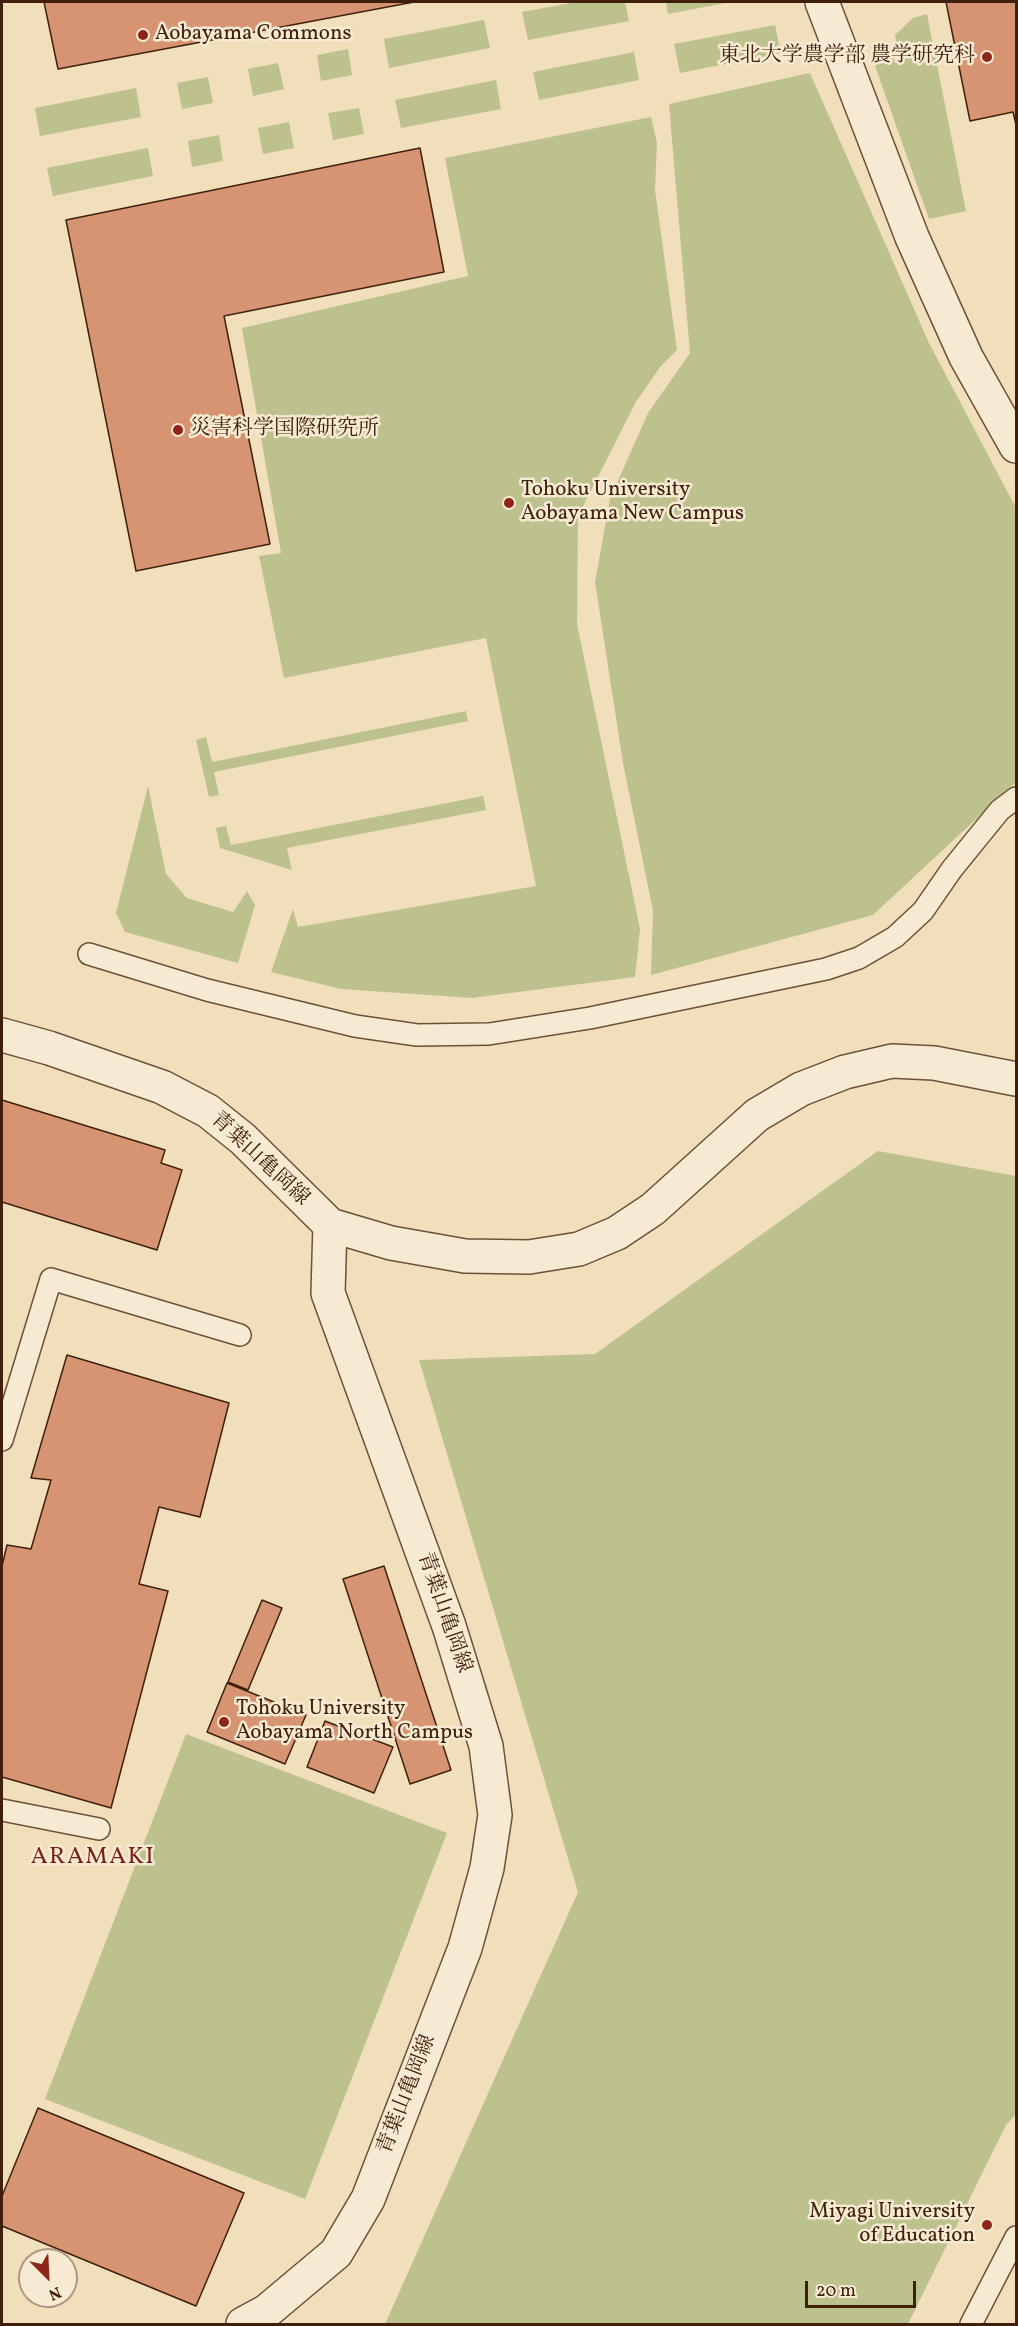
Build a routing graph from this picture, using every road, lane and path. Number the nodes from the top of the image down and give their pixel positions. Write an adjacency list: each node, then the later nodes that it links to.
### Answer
1 (822, 2): 2 (street)
2 (1017, 446)
3 (1017, 798): 4 (lane)
4 (89, 954)
5 (2, 1035): 7 (street, 青葉山亀岡線)
6 (1017, 1079): 7 (street)
7 (330, 1225): 13 (street, 青葉山亀岡線)
8 (240, 1335): 9 (lane)
9 (2, 1440)
10 (2, 1810): 11 (lane)
11 (99, 1829)
12 (1017, 2236): 14 (lane)
13 (243, 2325)
14 (971, 2325)

